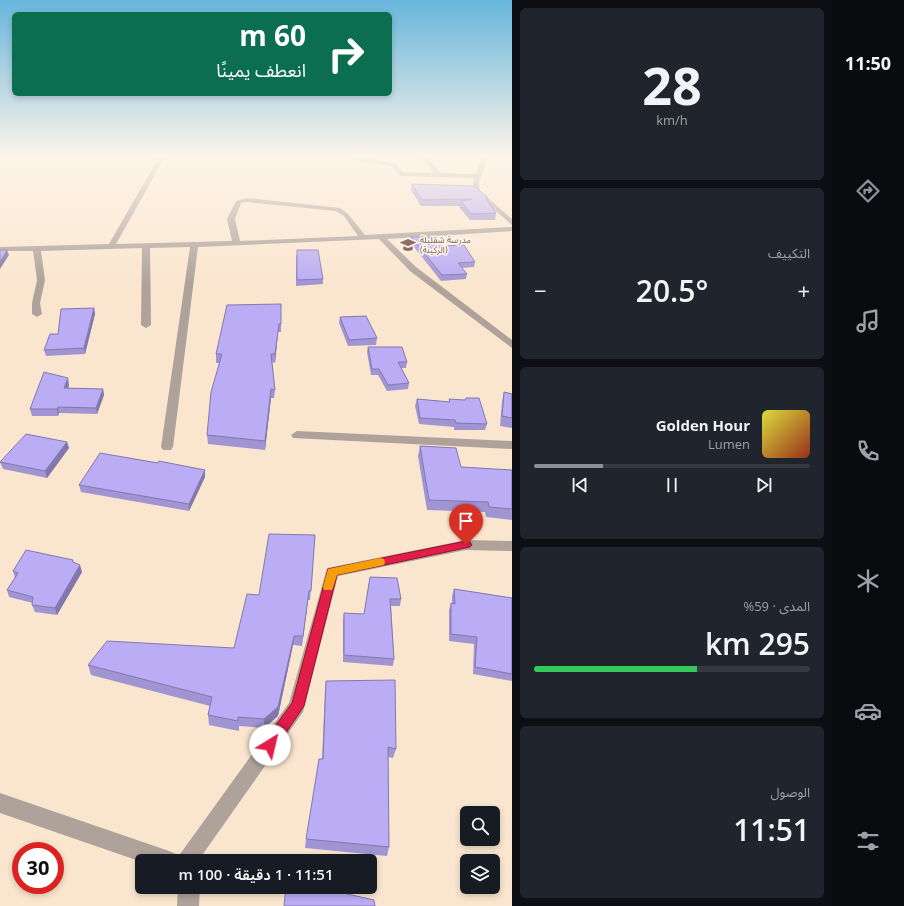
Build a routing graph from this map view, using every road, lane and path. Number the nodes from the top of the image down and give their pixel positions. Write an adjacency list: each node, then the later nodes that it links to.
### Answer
1 (138, 199): 11 (street)
2 (485, 199): 3 (street)
3 (512, 223)
4 (512, 229): 6 (street)
5 (363, 238): 6 (street); 8 (street); 8 (street)
6 (382, 238): 15 (street)
7 (194, 244): 8 (street); 9 (street); 18 (street)
8 (237, 244)
9 (146, 246): 11 (street); 14 (street)
10 (37, 248): 11 (street); 12 (street); 13 (street)
11 (111, 248)
12 (0, 249)
13 (37, 314)
14 (146, 325)
15 (512, 345)
16 (296, 435): 17 (street)
17 (512, 445)
18 (167, 447)
19 (512, 546): 22 (street)
20 (0, 803): 21 (street)
21 (149, 854)
22 (191, 854)
23 (189, 894): 24 (street)
24 (188, 906)

